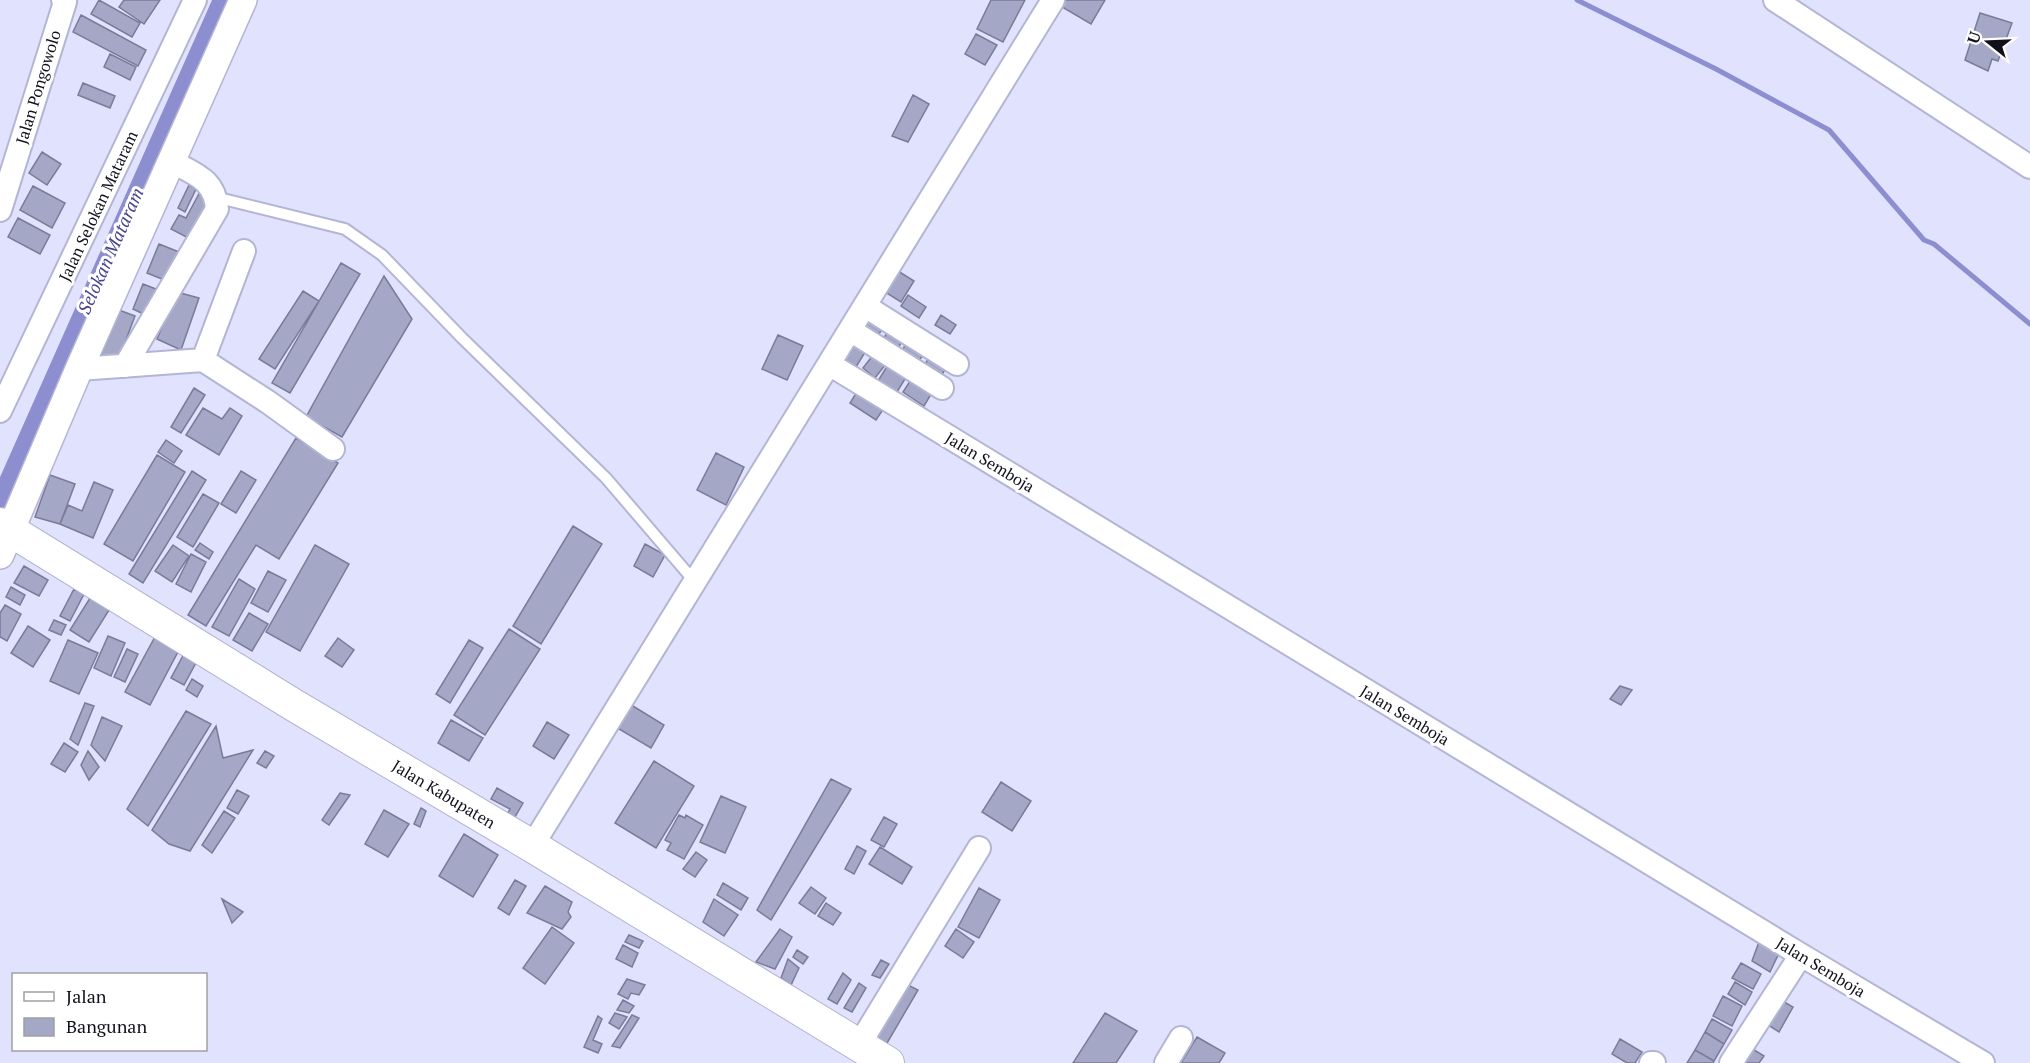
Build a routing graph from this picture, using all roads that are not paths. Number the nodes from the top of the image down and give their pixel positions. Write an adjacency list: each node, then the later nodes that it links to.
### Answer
1 (195, 0): 19 (street, Jalan Selokan Mataram)
2 (243, 0): 6 (street)
3 (1053, 0): 11 (street)
4 (1775, 0): 7 (street)
5 (66, 1): 9 (street, Jalan Pongowolo)
6 (171, 161): 8 (street); 17 (street)
7 (2030, 167)
8 (215, 197): 16 (street); 22 (lane)
9 (0, 210)
10 (244, 251): 13 (street)
11 (865, 306): 12 (street); 15 (street)
12 (850, 330): 14 (street); 18 (street)
13 (204, 360): 16 (street); 20 (street)
14 (829, 364): 22 (street); 25 (street, Jalan Semboja)
15 (957, 364)
16 (125, 366): 17 (street)
17 (79, 369): 21 (street)
18 (942, 388)
19 (0, 411)
20 (333, 449)
21 (4, 534): 23 (main road, Jalan Kabupaten)
22 (696, 582): 23 (street)
23 (532, 846): 27 (main road, Jalan Kabupaten)
24 (979, 848): 27 (street)
25 (1801, 955): 30 (street); 31 (street, Jalan Semboja)
26 (1181, 1038): 29 (street)
27 (859, 1045): 28 (main road, Jalan Kabupaten)
28 (888, 1063)
29 (1166, 1063)
30 (1731, 1063)
31 (1983, 1063)

